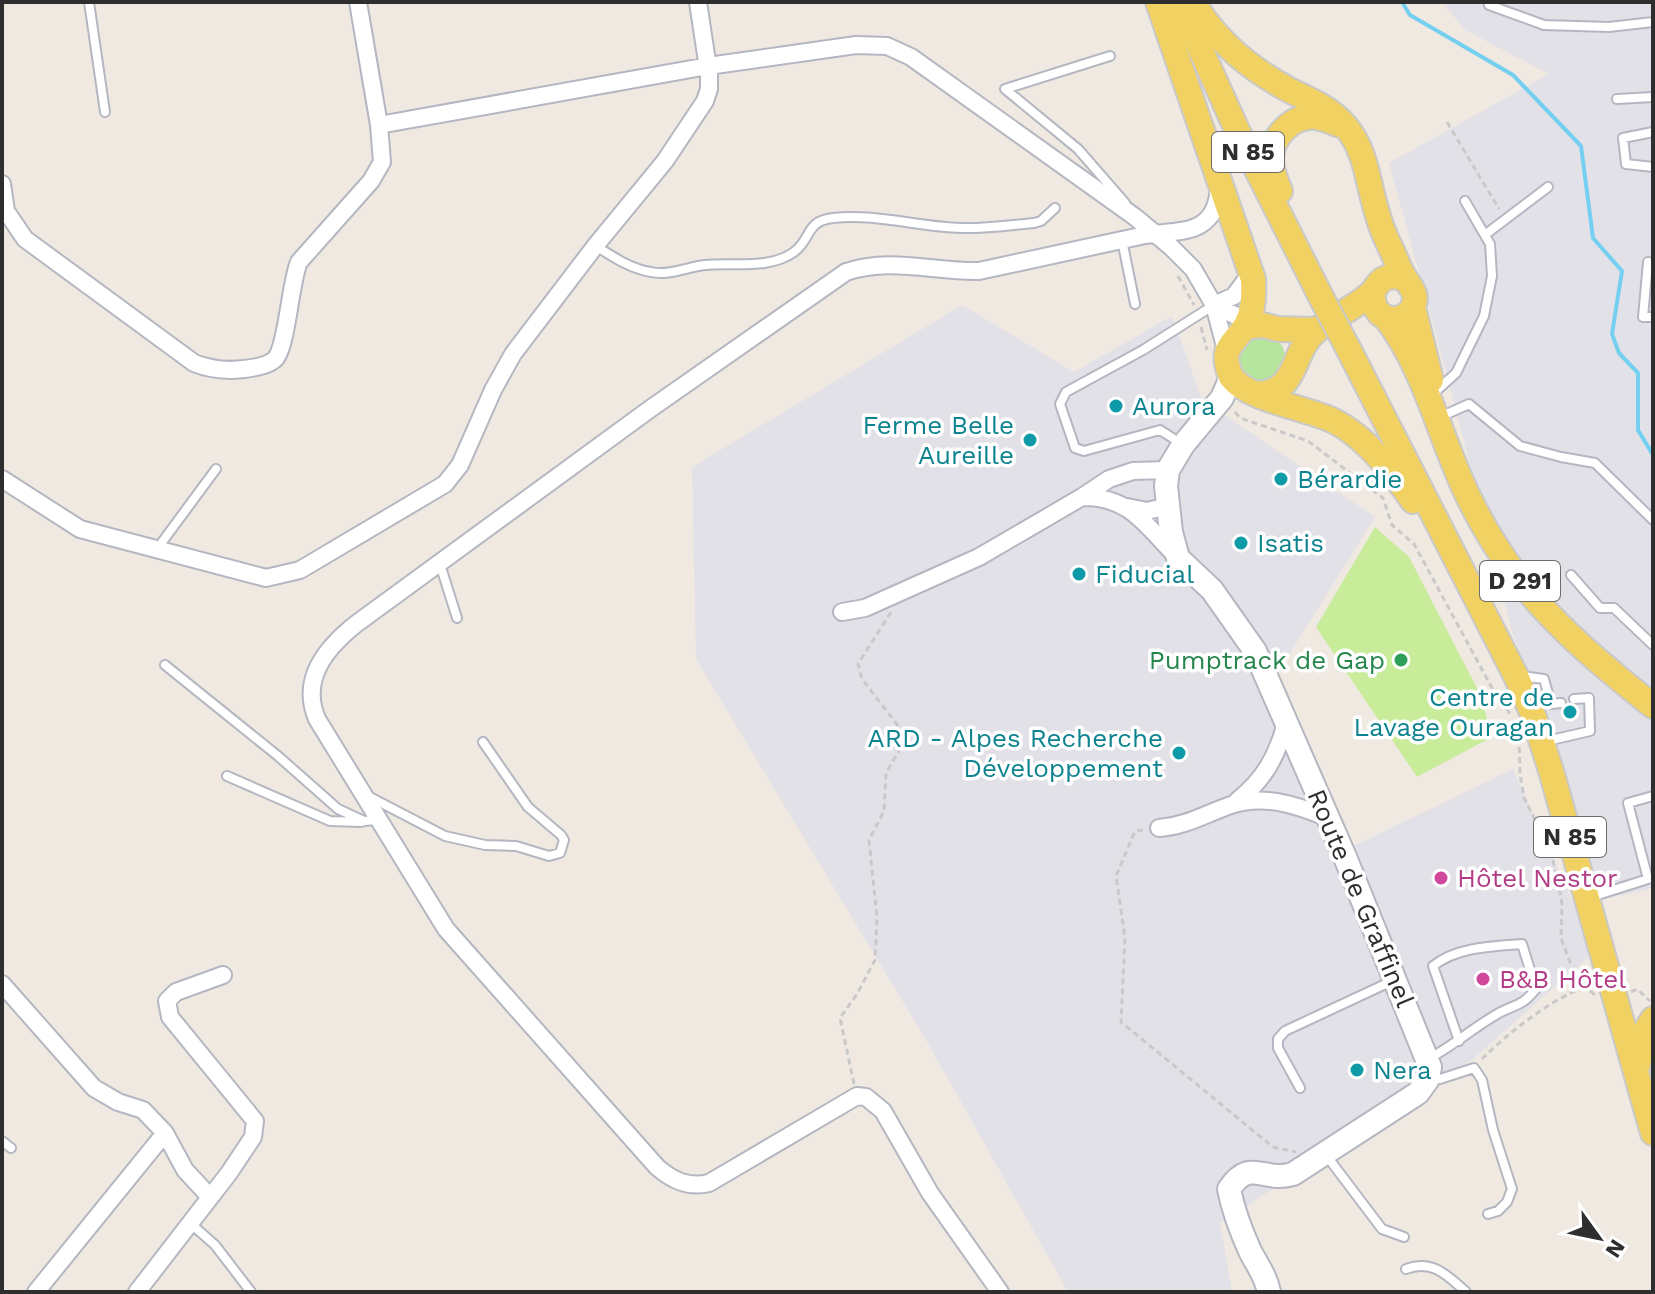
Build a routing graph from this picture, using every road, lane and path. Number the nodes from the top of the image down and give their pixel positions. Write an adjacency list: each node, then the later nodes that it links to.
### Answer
1 (89, 2): 13 (lane)
2 (358, 2): 15 (street)
3 (698, 2): 10 (street)
4 (1158, 2): 19 (main road)
5 (1180, 2): 35 (main road, N 85)
6 (1193, 2): 16 (main road)
7 (1491, 2): 8 (lane)
8 (1653, 22)
9 (1110, 56): 24 (lane)
10 (708, 66): 15 (street); 24 (street); 30 (street)
11 (1653, 97): 12 (lane)
12 (1617, 99)
13 (105, 112)
14 (1447, 122): 26 (path)
15 (379, 125): 20 (street)
16 (1347, 127): 25 (main road); 35 (main road)
17 (1653, 132): 18 (lane)
18 (1653, 167)
19 (1220, 182): 27 (street); 32 (main road)
20 (2, 184)
21 (1548, 187): 26 (lane)
22 (1465, 201): 28 (lane)
23 (1055, 208): 30 (lane)
24 (1135, 217): 27 (street)
25 (1378, 219): 34 (main road); 36 (main road)
26 (1505, 219): 28 (lane)
27 (1155, 234): 29 (street); 38 (street)
28 (1486, 234): 46 (lane)
29 (1122, 240): 37 (lane); 59 (street)
30 (596, 245): 57 (street)
31 (1653, 263): 41 (lane)
32 (1251, 273): 38 (street); 42 (main road)
33 (1177, 275): 40 (path)
34 (1404, 279): 36 (main road); 39 (main road)
35 (1319, 293): 62 (main road, N 85, bridge)
36 (1378, 302): 39 (main road); 43 (main road); 47 (main road, D 291)
37 (1135, 304)
38 (1214, 305): 40 (lane); 42 (street); 45 (street)
39 (1413, 307): 46 (main road, D 291)
40 (1197, 315): 45 (path); 48 (lane)
41 (1653, 317)
42 (1256, 326): 43 (main road); 44 (main road); 45 (main road)
43 (1317, 330): 44 (main road)
44 (1295, 362): 45 (main road)
45 (1233, 379): 48 (street); 62 (main road, D 291); 71 (path)
46 (1435, 392): 47 (main road, D 291)
47 (1439, 418): 56 (lane); 70 (main road, D 291)
48 (1183, 445): 50 (street)
49 (216, 469): 57 (lane)
50 (1168, 470): 51 (street); 54 (street)
51 (1133, 471): 53 (street); 55 (street)
52 (2, 479): 57 (street)
53 (1082, 497): 55 (street); 61 (street)
54 (1168, 506): 55 (street); 58 (street)
55 (1127, 507): 58 (street)
56 (1653, 520)
57 (156, 550)
58 (1178, 558): 72 (street, Route de Graffinel)
59 (440, 564): 64 (lane); 80 (street)
60 (1571, 575): 65 (lane)
61 (894, 595): 63 (street); 99 (path)
62 (1480, 608): 67 (main road, N 85)
63 (842, 612)
64 (457, 618)
65 (1653, 645)
66 (165, 665): 85 (lane)
67 (1516, 676): 69 (lane); 75 (main road, N 85)
68 (1574, 699): 75 (lane)
69 (1561, 703)
70 (1653, 706)
71 (1513, 718)
72 (1286, 723): 76 (street, Route de Graffinel); 77 (street)
73 (1519, 732): 95 (path)
74 (483, 742): 80 (lane)
75 (1542, 743): 87 (main road, N 85)
76 (1305, 766): 77 (street); 79 (street, Route de Graffinel)
77 (1268, 769): 82 (street); 83 (street)
78 (227, 776): 85 (lane)
79 (1315, 788): 82 (street); 84 (street, Route de Graffinel)
80 (363, 794): 85 (street)
81 (1653, 796): 87 (lane)
82 (1283, 803): 83 (street); 84 (street)
83 (1232, 805): 86 (street)
84 (1328, 818): 89 (street, Route de Graffinel)
85 (371, 821): 99 (street)
86 (1159, 828): 104 (path)
87 (1587, 898): 97 (main road, N 85)
88 (223, 975): 105 (street)
89 (1395, 979): 96 (street, Route de Graffinel); 98 (lane)
90 (2, 984): 100 (street)
91 (1637, 989): 92 (path)
92 (1653, 1004)
93 (1653, 1019): 97 (main road)
94 (1459, 1041): 94 (lane); 96 (lane)
95 (1474, 1068): 96 (lane); 106 (lane)
96 (1428, 1069): 104 (street)
97 (1637, 1075): 101 (main road, N 85)
98 (1300, 1088)
99 (857, 1096): 113 (street)
100 (165, 1133): 105 (street); 110 (street)
101 (1653, 1133)
102 (2, 1141): 103 (lane)
103 (11, 1148)
104 (1316, 1160): 108 (lane); 114 (street)
105 (210, 1197): 107 (street)
106 (1488, 1214)
107 (190, 1223): 111 (street); 112 (lane)
108 (1404, 1237)
109 (1406, 1269): 115 (lane)
110 (36, 1292)
111 (137, 1292)
112 (251, 1292)
113 (1000, 1292)
114 (1269, 1292)
115 (1466, 1292)

